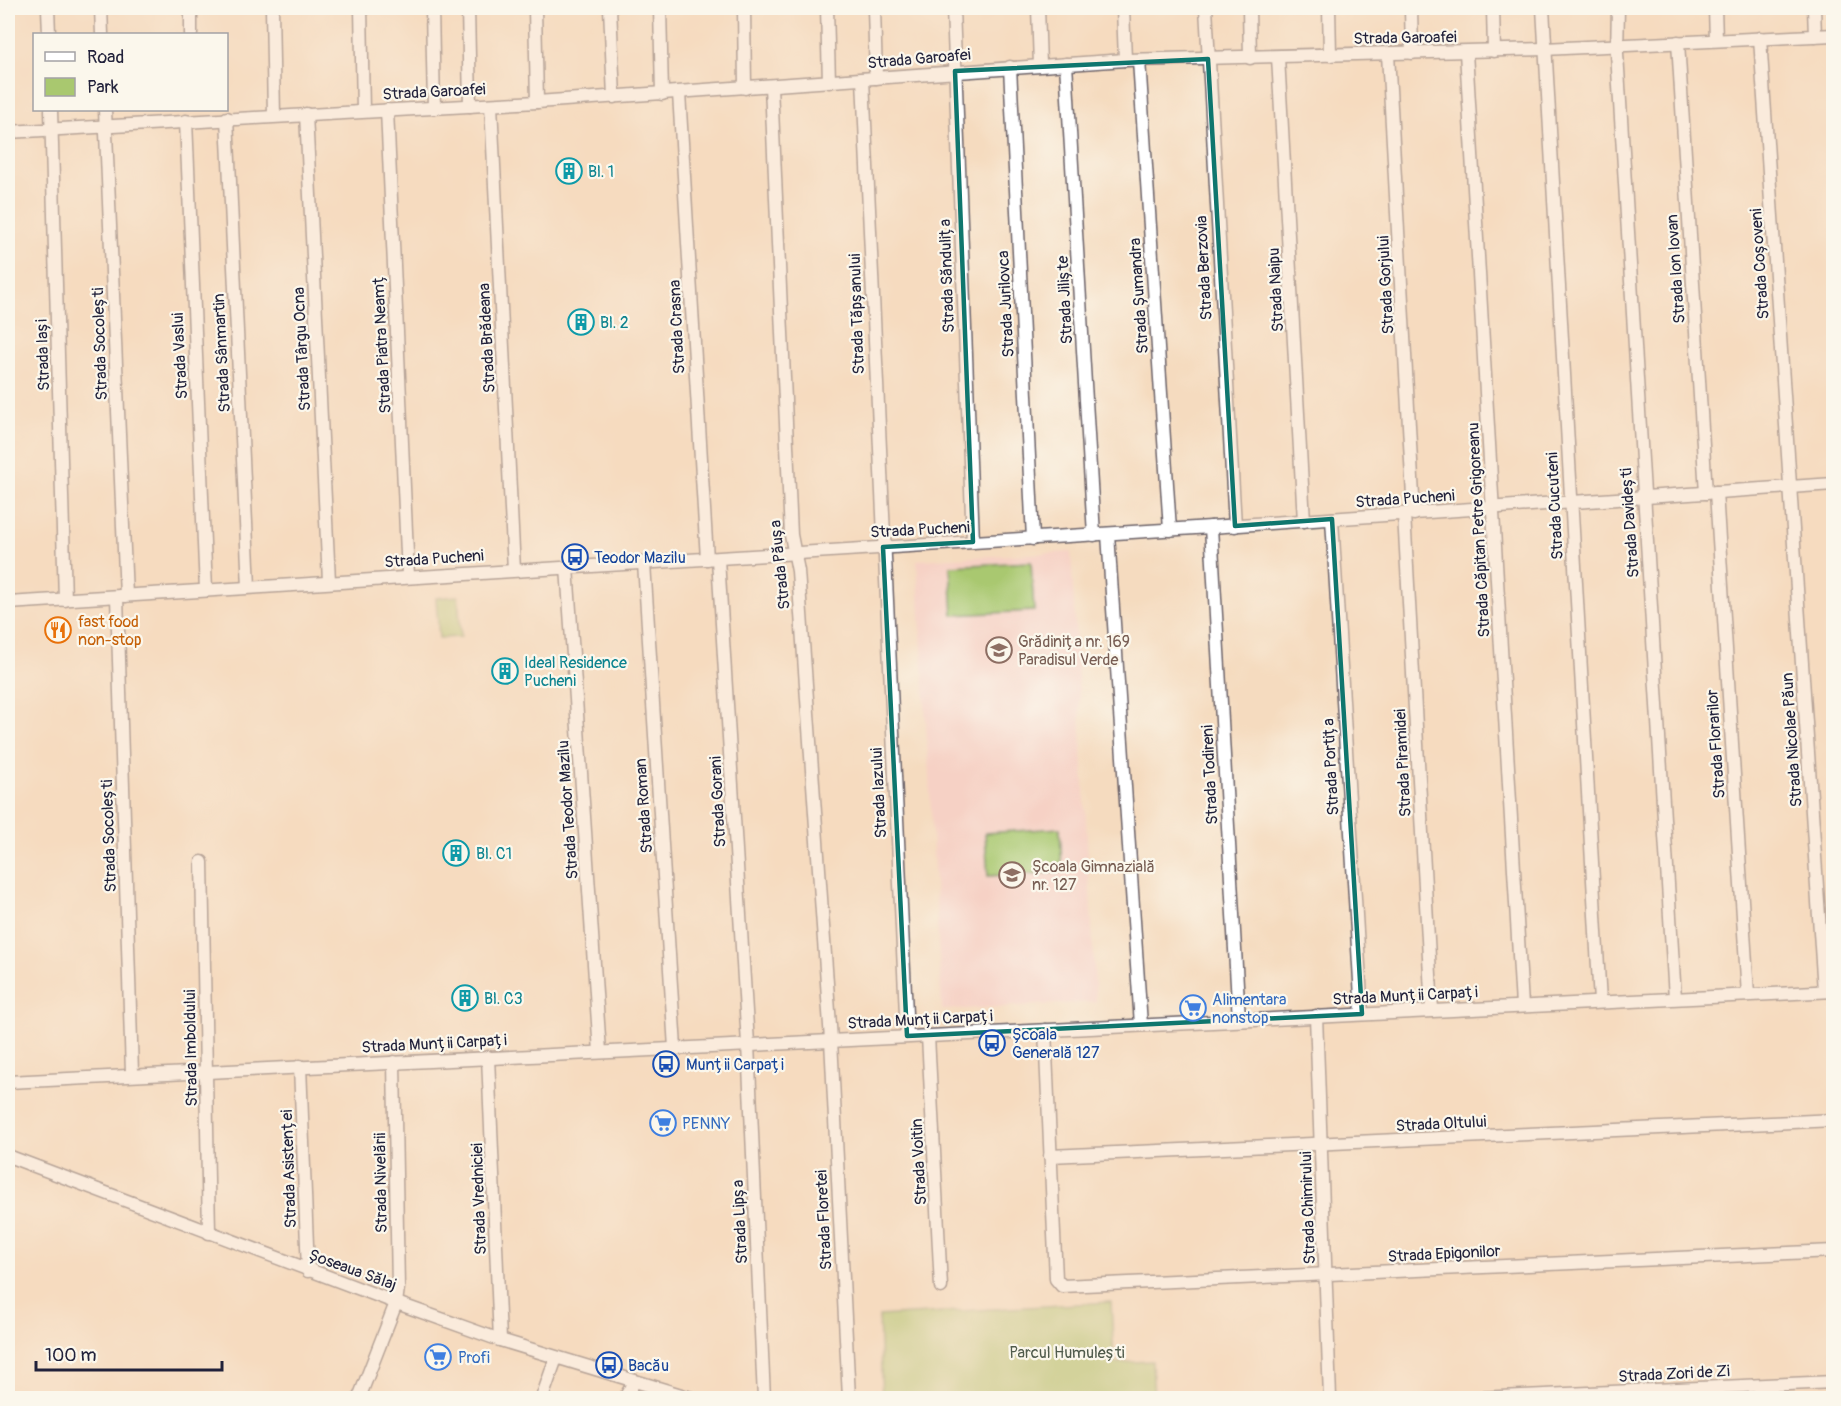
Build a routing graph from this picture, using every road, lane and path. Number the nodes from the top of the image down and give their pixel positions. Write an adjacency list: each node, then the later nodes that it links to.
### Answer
1 (48, 8): 26 (street)
2 (101, 8): 27 (street)
3 (191, 8): 28 (street)
4 (272, 8): 67 (street)
5 (361, 8): 65 (street)
6 (432, 8): 61 (street)
7 (468, 8): 60 (street)
8 (534, 8): 58 (street)
9 (610, 8): 57 (street)
10 (660, 8): 56 (street)
11 (744, 8): 54 (street)
12 (827, 8): 52 (street)
13 (874, 8): 50 (street)
14 (953, 8): 49 (street, Strada Săndulița)
15 (1038, 8): 47 (street)
16 (1123, 8): 44 (street)
17 (1206, 8): 43 (street, Strada Berzovia)
18 (1249, 8): 42 (street)
19 (1329, 8): 40 (street)
20 (1412, 8): 38 (street)
21 (1492, 8): 36 (street)
22 (1544, 8): 35 (street, Strada Cucuteni)
23 (1618, 8): 34 (street, Strada Davidești)
24 (1715, 8): 32 (street)
25 (1814, 8): 30 (street)
26 (49, 33)
27 (102, 33)
28 (191, 33)
29 (1833, 35): 30 (street, Strada Garoafei)
30 (1815, 36): 31 (street, Strada Garoafei)
31 (1760, 38): 32 (street, Strada Garoafei); 74 (street, Strada Coșoveni)
32 (1716, 40): 33 (street, Strada Garoafei)
33 (1678, 42): 34 (street, Strada Garoafei); 75 (street, Strada Ion Iovan)
34 (1618, 45): 35 (street, Strada Garoafei); 76 (street, Strada Davidești)
35 (1545, 49): 36 (street, Strada Garoafei); 77 (street, Strada Cucuteni)
36 (1494, 51): 37 (street, Strada Garoafei)
37 (1466, 52): 38 (street, Strada Garoafei); 78 (street, Strada Căpitan Petre Grigoreanu)
38 (1412, 53): 39 (street, Strada Garoafei)
39 (1388, 54): 40 (street, Strada Garoafei); 79 (street, Strada Gorjului)
40 (1330, 55): 41 (street, Strada Garoafei)
41 (1278, 57): 42 (street, Strada Garoafei); 81 (street, Strada Naipu)
42 (1250, 58): 43 (street, Strada Garoafei)
43 (1208, 59): 45 (street, Strada Garoafei); 82 (street, Strada Berzovia)
44 (1125, 60): 45 (street, Strada Garoafei); 46 (street, Strada Garoafei)
45 (1139, 60): 84 (street, Strada Șumandra)
46 (1066, 64): 47 (street, Strada Garoafei); 86 (street, Strada Jiliște)
47 (1040, 65): 48 (street, Strada Garoafei)
48 (1010, 67): 49 (street, Strada Garoafei); 87 (street, Strada Jurilovca)
49 (955, 71): 50 (street, Strada Garoafei); 88 (street, Strada Săndulița)
50 (876, 78): 51 (street, Strada Garoafei)
51 (863, 79): 52 (street, Strada Garoafei); 89 (street, Strada Tăpșanului)
52 (829, 81): 53 (street, Strada Garoafei)
53 (771, 86): 54 (street, Strada Garoafei); 90 (street, Strada Păușa)
54 (745, 87): 55 (street, Strada Garoafei)
55 (679, 93): 56 (street, Strada Garoafei); 91 (street, Strada Crasna)
56 (662, 94): 57 (street, Strada Garoafei)
57 (614, 97): 58 (street, Strada Garoafei)
58 (537, 102): 59 (street, Strada Garoafei)
59 (491, 105): 60 (street, Strada Garoafei); 94 (street, Strada Brădeana)
60 (470, 106): 61 (street, Strada Garoafei)
61 (434, 108): 62 (street, Strada Garoafei)
62 (387, 110): 65 (street, Strada Garoafei); 95 (street, Strada Piatra Neamț)
63 (51, 111): 71 (street, Strada Iași)
64 (105, 111): 70 (street, Strada Socolești)
65 (363, 111): 66 (street, Strada Garoafei)
66 (306, 114): 67 (street, Strada Garoafei); 96 (street, Strada Târgu Ocna)
67 (274, 116): 69 (street, Strada Garoafei)
68 (191, 117): 69 (street, Strada Garoafei); 70 (street, Strada Garoafei); 98 (street, Strada Vaslui)
69 (227, 118): 97 (street, Strada Sânmartin)
70 (106, 126): 71 (street, Strada Garoafei); 99 (street, Strada Socolești)
71 (52, 129): 72 (street, Strada Garoafei); 100 (street, Strada Iași)
72 (8, 132)
73 (1833, 484): 74 (street, Strada Pucheni)
74 (1791, 487): 75 (street, Strada Pucheni); 103 (street, Strada Nicolae Păun)
75 (1711, 492): 76 (street, Strada Pucheni); 104 (street, Strada Florarilor)
76 (1645, 497): 77 (street, Strada Pucheni); 105 (street, Strada Davidești)
77 (1571, 503): 78 (street, Strada Pucheni); 106 (street, Strada Cucuteni)
78 (1493, 508): 79 (street, Strada Pucheni); 107 (street, Strada Căpitan Petre Grigoreanu)
79 (1409, 514): 80 (street, Strada Pucheni); 108 (street, Strada Piramidei)
80 (1332, 519): 81 (street, Strada Pucheni); 109 (street, Strada Portița)
81 (1304, 521): 82 (street, Strada Pucheni)
82 (1234, 526): 83 (street, Strada Pucheni)
83 (1211, 527): 84 (street, Strada Pucheni); 111 (street, Strada Todireni)
84 (1170, 530): 85 (street, Strada Pucheni)
85 (1108, 534): 86 (street, Strada Pucheni); 112 (street)
86 (1094, 535): 87 (street, Strada Pucheni)
87 (1033, 539): 88 (street, Strada Pucheni)
88 (973, 542): 89 (street, Strada Pucheni)
89 (882, 548): 90 (street, Strada Pucheni); 114 (street, Strada Iazului)
90 (795, 554): 91 (street, Strada Pucheni); 116 (street, Strada Păușa)
91 (713, 559): 92 (street, Strada Pucheni); 117 (street, Strada Gorani)
92 (645, 563): 93 (street, Strada Pucheni); 118 (street, Strada Roman)
93 (567, 567): 94 (street, Strada Pucheni); 119 (street, Strada Teodor Mazilu)
94 (514, 570): 95 (street, Strada Pucheni)
95 (408, 576): 96 (street, Strada Pucheni)
96 (329, 581): 97 (street, Strada Pucheni)
97 (249, 587): 98 (street, Strada Pucheni)
98 (206, 590): 99 (street, Strada Pucheni)
99 (121, 596): 100 (street, Strada Pucheni); 124 (street, Strada Socolești)
100 (65, 600): 101 (street, Strada Pucheni)
101 (8, 603)
102 (202, 862): 123 (street, Strada Imboldului)
103 (1829, 991): 104 (street, Strada Munții Carpați)
104 (1748, 995): 105 (street, Strada Munții Carpați)
105 (1675, 998): 106 (street, Strada Munții Carpați)
106 (1600, 1002): 107 (street, Strada Munții Carpați)
107 (1522, 1006): 108 (street, Strada Munții Carpați)
108 (1432, 1010): 109 (street, Strada Munții Carpați)
109 (1362, 1014): 110 (street, Strada Munții Carpați)
110 (1316, 1016): 111 (street, Strada Munții Carpați); 127 (street, Strada Chimirului)
111 (1239, 1020): 112 (street, Strada Munții Carpați)
112 (1141, 1025): 113 (street, Strada Munții Carpați)
113 (1045, 1030): 115 (street, Strada Munții Carpați); 129 (street)
114 (907, 1036): 115 (street, Strada Munții Carpați); 116 (street, Strada Munții Carpați)
115 (928, 1036): 134 (street, Strada Voitin)
116 (831, 1040): 117 (street, Strada Munții Carpați); 145 (street, Strada Floretei)
117 (748, 1044): 118 (street, Strada Munții Carpați); 144 (street, Strada Lipșa)
118 (675, 1048): 119 (street, Strada Munții Carpați)
119 (600, 1052): 120 (street, Strada Munții Carpați)
120 (488, 1057): 121 (street, Strada Munții Carpați); 136 (street, Strada Vredniciei)
121 (394, 1062): 122 (street, Strada Munții Carpați); 135 (street, Strada Nivelării)
122 (300, 1066): 123 (street, Strada Munții Carpați); 132 (street, Strada Asistenței)
123 (207, 1070): 124 (street, Strada Munții Carpați); 130 (street, Strada Imboldului)
124 (132, 1074): 125 (street, Strada Munții Carpați)
125 (8, 1082)
126 (1833, 1120): 127 (street, Strada Oltului)
127 (1321, 1145): 129 (street, Strada Oltului); 133 (street, Strada Chimirului)
128 (8, 1156): 130 (street, Șoseaua Sălaj)
129 (1050, 1156): 133 (street, Strada Epigonilor)
130 (209, 1233): 132 (street, Șoseaua Sălaj)
131 (1833, 1251): 133 (street, Strada Epigonilor)
132 (308, 1270): 135 (street, Șoseaua Sălaj)
133 (1327, 1275): 146 (street, Strada Chimirului)
134 (941, 1287)
135 (396, 1303): 136 (street, Șoseaua Sălaj); 140 (street, Strada Nivelării)
136 (501, 1340): 137 (street, Șoseaua Sălaj)
137 (556, 1358): 138 (street, Șoseaua Sălaj); 141 (street)
138 (634, 1382): 142 (street); 143 (street, Șoseaua Sălaj)
139 (1833, 1382): 147 (street, Strada Zori de Zi)
140 (359, 1398)
141 (542, 1398)
142 (625, 1398)
143 (692, 1398)
144 (764, 1398)
145 (849, 1398)
146 (1330, 1398)
147 (1479, 1398)

